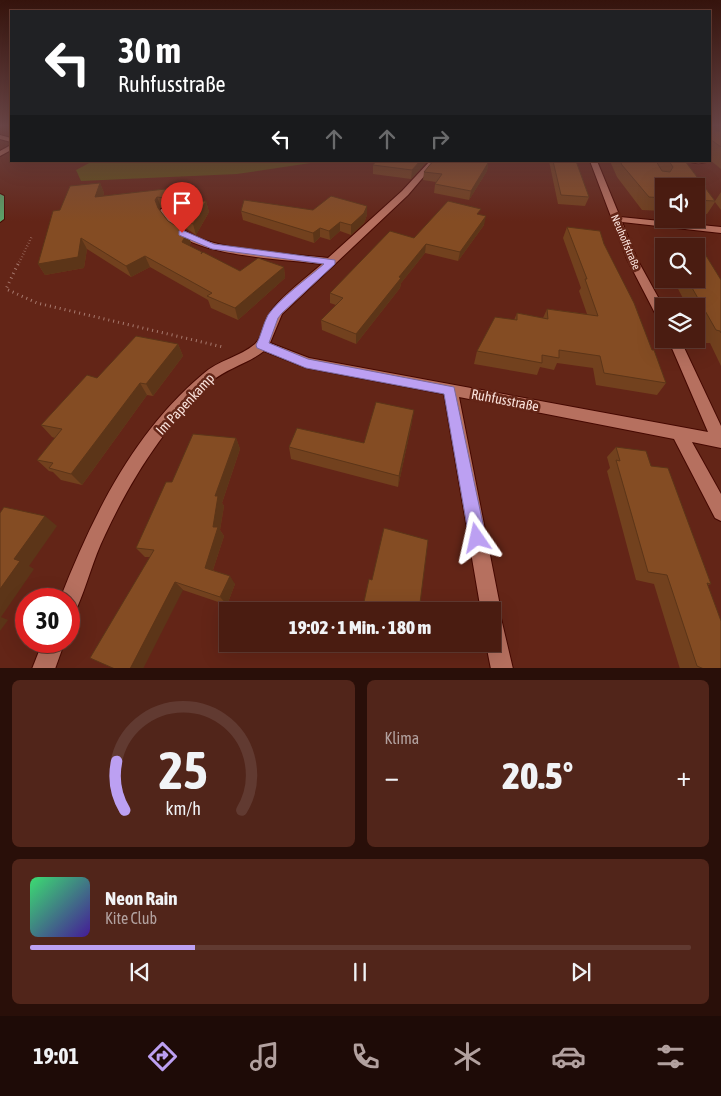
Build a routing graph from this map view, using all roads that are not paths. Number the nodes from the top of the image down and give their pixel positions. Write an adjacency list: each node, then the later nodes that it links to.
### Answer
1 (433, 162): 8 (street)
2 (593, 162): 5 (street, Neuhoffstraße)
3 (0, 196): 6 (main road)
4 (164, 211): 8 (street)
5 (616, 218): 7 (street); 9 (street, Neuhoffstraße)
6 (0, 219)
7 (721, 230)
8 (332, 262): 10 (street)
9 (655, 302)
10 (262, 345): 12 (street, Ruhfusstraße); 16 (street, Im Papenkamp)
11 (678, 348): 14 (street)
12 (450, 390): 13 (street, Ruhfusstraße); 17 (street)
13 (679, 433): 14 (street, Ruhfusstraße); 15 (street)
14 (720, 441)
15 (721, 512)
16 (75, 588)
17 (489, 602)
18 (499, 652): 21 (street)
19 (49, 653): 20 (street)
20 (43, 668)
21 (502, 668)

